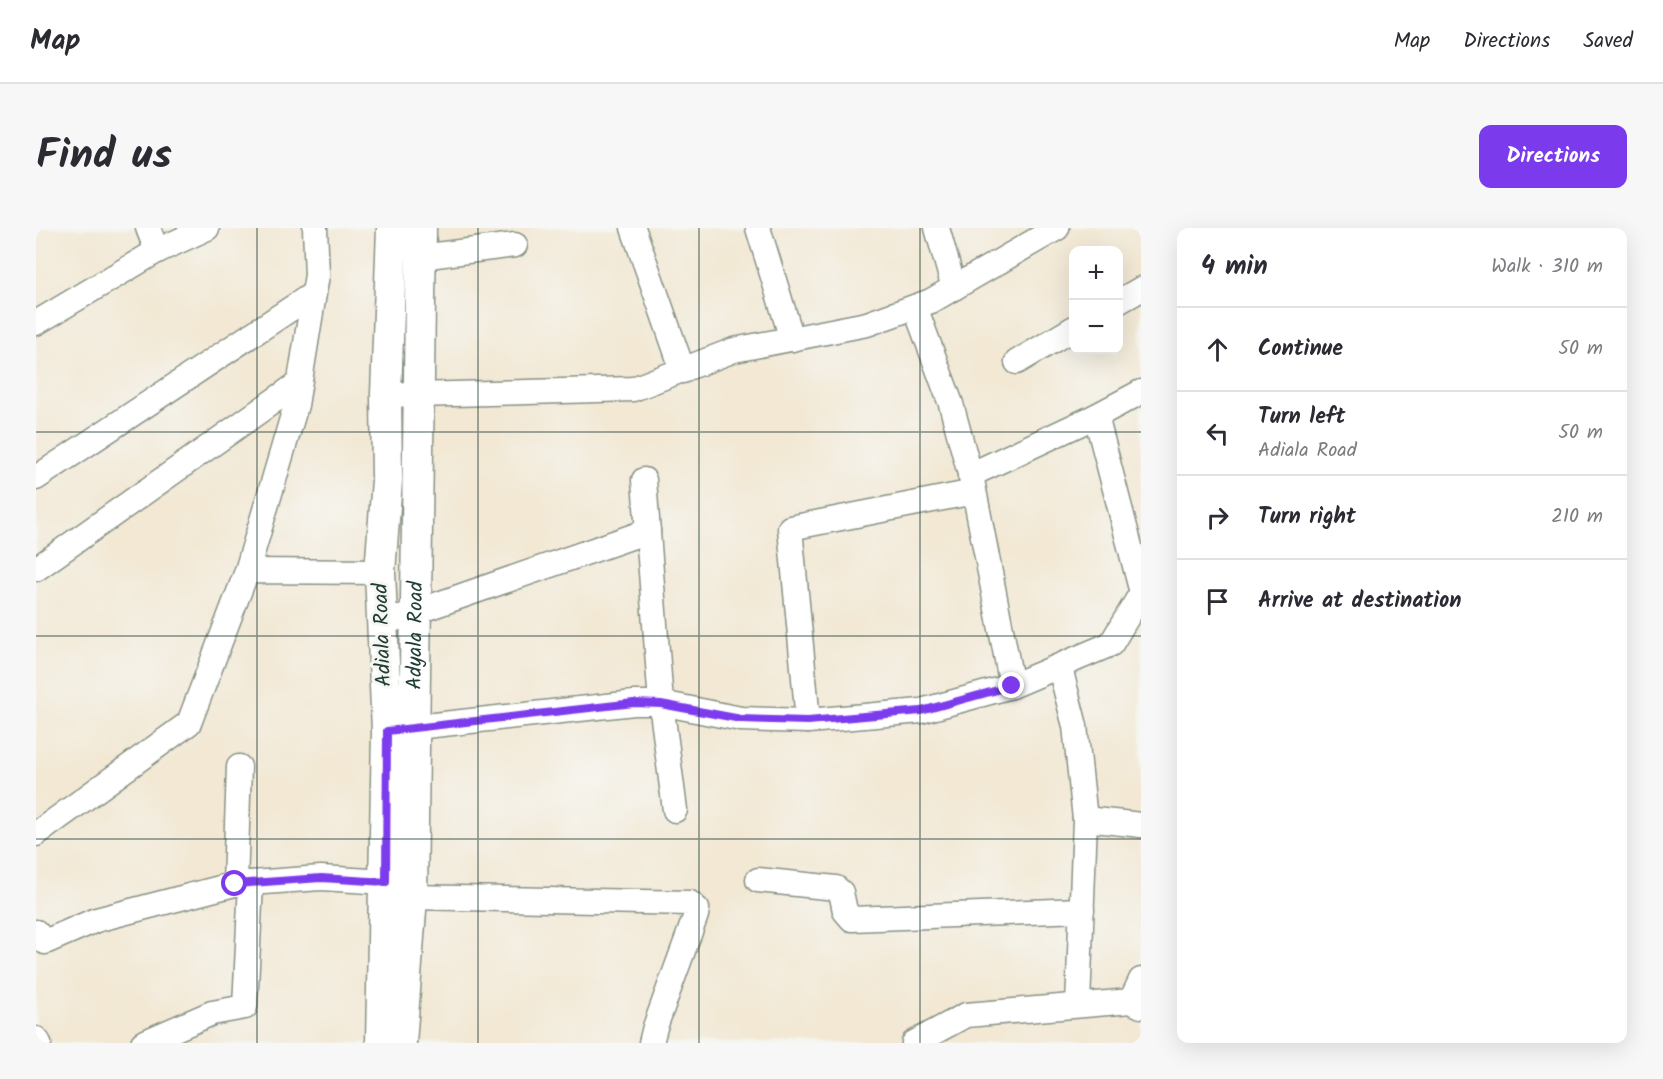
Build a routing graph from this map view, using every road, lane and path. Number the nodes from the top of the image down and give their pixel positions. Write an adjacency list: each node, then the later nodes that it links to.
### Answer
1 (148, 228): 11 (street)
2 (207, 228): 11 (street)
3 (315, 228): 14 (street)
4 (392, 228): 24 (main road, Adiala Road)
5 (633, 228): 21 (street)
6 (758, 228): 19 (street)
7 (937, 228): 12 (street)
8 (1057, 228): 12 (street)
9 (420, 242): 10 (street); 25 (main road, Adyala Road)
10 (515, 245)
11 (158, 251): 17 (street)
12 (954, 288): 16 (street)
13 (1141, 289): 15 (street)
14 (314, 294): 22 (street); 27 (street)
15 (1122, 300)
16 (915, 307): 19 (street); 29 (street)
17 (36, 323)
18 (1069, 331): 20 (street)
19 (792, 339): 21 (street)
20 (1017, 362)
21 (683, 371): 25 (street)
22 (299, 383): 31 (street); 32 (street)
23 (1141, 392): 26 (street)
24 (386, 394): 25 (street); 33 (main road, Adiala Road)
25 (417, 395): 36 (main road, Adyala Road)
26 (1096, 416): 29 (street); 34 (street)
27 (36, 478)
28 (644, 480): 30 (street)
29 (972, 483): 39 (street); 41 (street)
30 (648, 531): 36 (street); 40 (street)
31 (36, 569)
32 (247, 571): 33 (street); 47 (street)
33 (380, 572): 37 (main road, Adiala Road)
34 (1141, 589)
35 (1141, 594): 38 (street)
36 (415, 613): 37 (street); 42 (main road, Adyala Road)
37 (381, 624): 42 (main road, Adiala Road)
38 (1060, 668): 39 (street); 45 (street)
39 (1012, 686): 41 (street)
40 (661, 704): 41 (street); 42 (street); 44 (street)
41 (808, 721)
42 (400, 729): 49 (main road, Adiala Road); 51 (main road, Adyala Road)
43 (239, 767): 50 (street)
44 (675, 810)
45 (1085, 819): 46 (street); 52 (street)
46 (1141, 825)
47 (36, 834)
48 (758, 880): 52 (street)
49 (386, 882): 50 (street); 59 (main road, Adiala Road)
50 (243, 883): 53 (street); 58 (street)
51 (412, 897): 60 (main road, Adyala Road); 61 (street)
52 (1082, 910): 55 (street)
53 (39, 941)
54 (1138, 996): 55 (street)
55 (1078, 1005): 62 (street)
56 (36, 1039): 57 (street)
57 (39, 1043)
58 (143, 1043)
59 (381, 1043)
60 (401, 1043)
61 (651, 1043)
62 (914, 1043)

